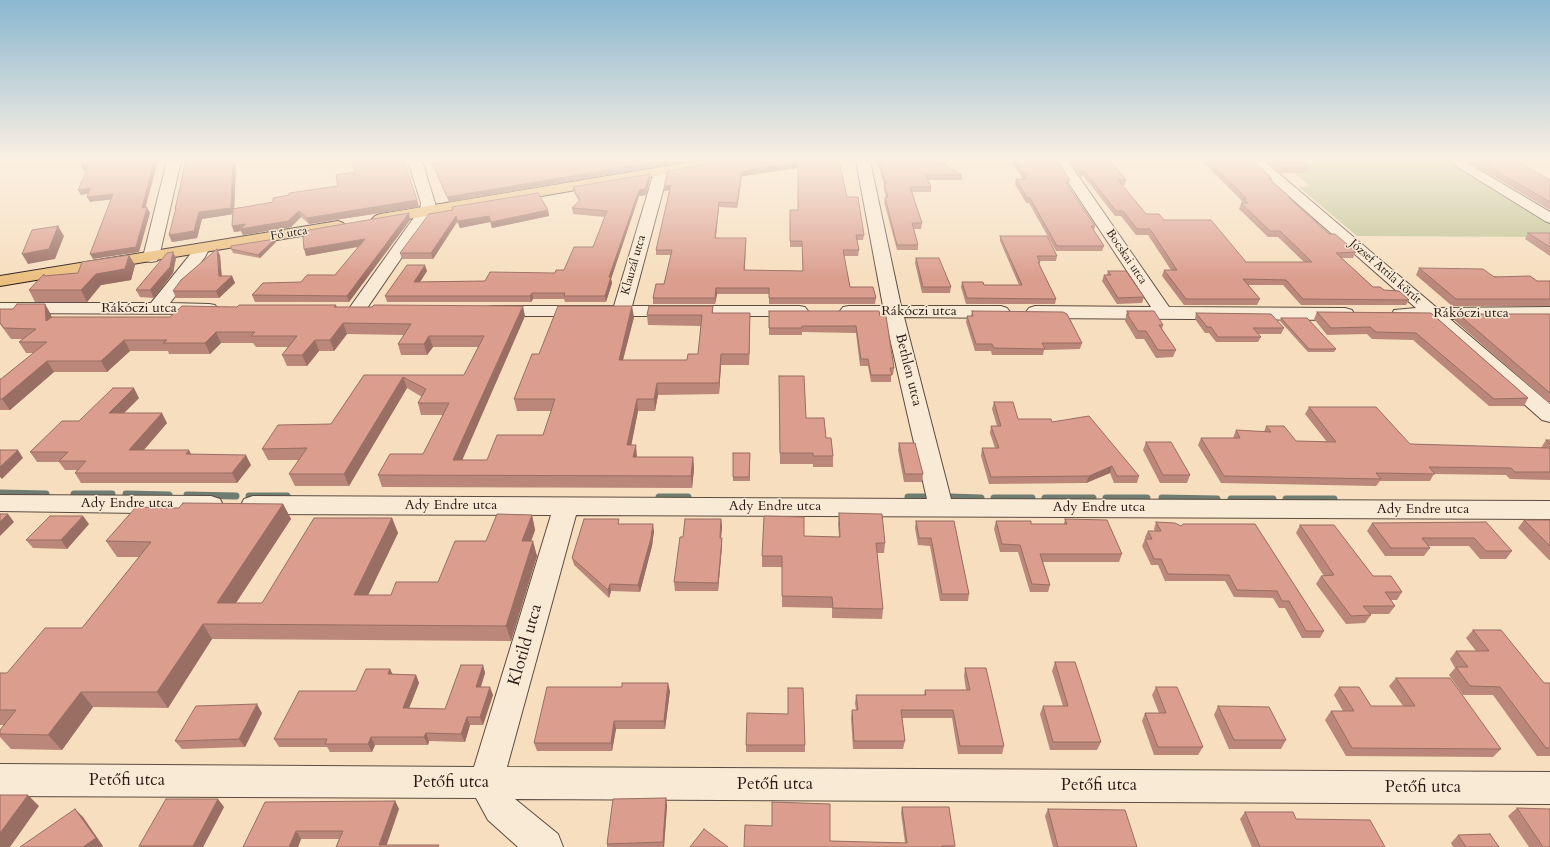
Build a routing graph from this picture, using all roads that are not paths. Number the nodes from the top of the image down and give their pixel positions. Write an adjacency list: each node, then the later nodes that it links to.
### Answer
1 (165, 201): 12 (street)
2 (427, 201): 9 (street)
3 (489, 201): 9 (main road, Fő utca)
4 (657, 201): 19 (street, Klauzál utca)
5 (871, 201): 20 (street, Bethlen utca)
6 (1088, 201): 21 (street, Bocskai utca)
7 (1302, 201): 25 (street, József Attila körút)
8 (1521, 201): 10 (street)
9 (428, 212): 11 (main road, Fő utca); 17 (street)
10 (1550, 218)
11 (201, 248): 12 (main road, Fő utca); 15 (street)
12 (151, 257): 13 (main road, Fő utca)
13 (0, 281)
14 (0, 308): 15 (street, Rákóczi utca)
15 (156, 309): 16 (street, Rákóczi utca)
16 (223, 309)
17 (381, 310)
18 (475, 310): 19 (street, Rákóczi utca)
19 (621, 311): 20 (street, Rákóczi utca)
20 (893, 311): 21 (street, Rákóczi utca); 29 (street, Bethlen utca)
21 (1164, 313): 23 (street, Rákóczi utca)
22 (1550, 313): 25 (street, Rákóczi utca)
23 (1363, 314)
24 (1386, 314): 25 (street, Rákóczi utca)
25 (1433, 314): 26 (street, József Attila körút)
26 (1550, 415)
27 (0, 503): 28 (street, Ady Endre utca)
28 (566, 506): 29 (street, Ady Endre utca); 32 (street, Klotild utca)
29 (941, 507): 30 (street, Ady Endre utca)
30 (1550, 510)
31 (0, 780): 32 (street, Petőfi utca)
32 (486, 783): 33 (street, Petőfi utca); 34 (street)
33 (1550, 788)
34 (545, 847)

